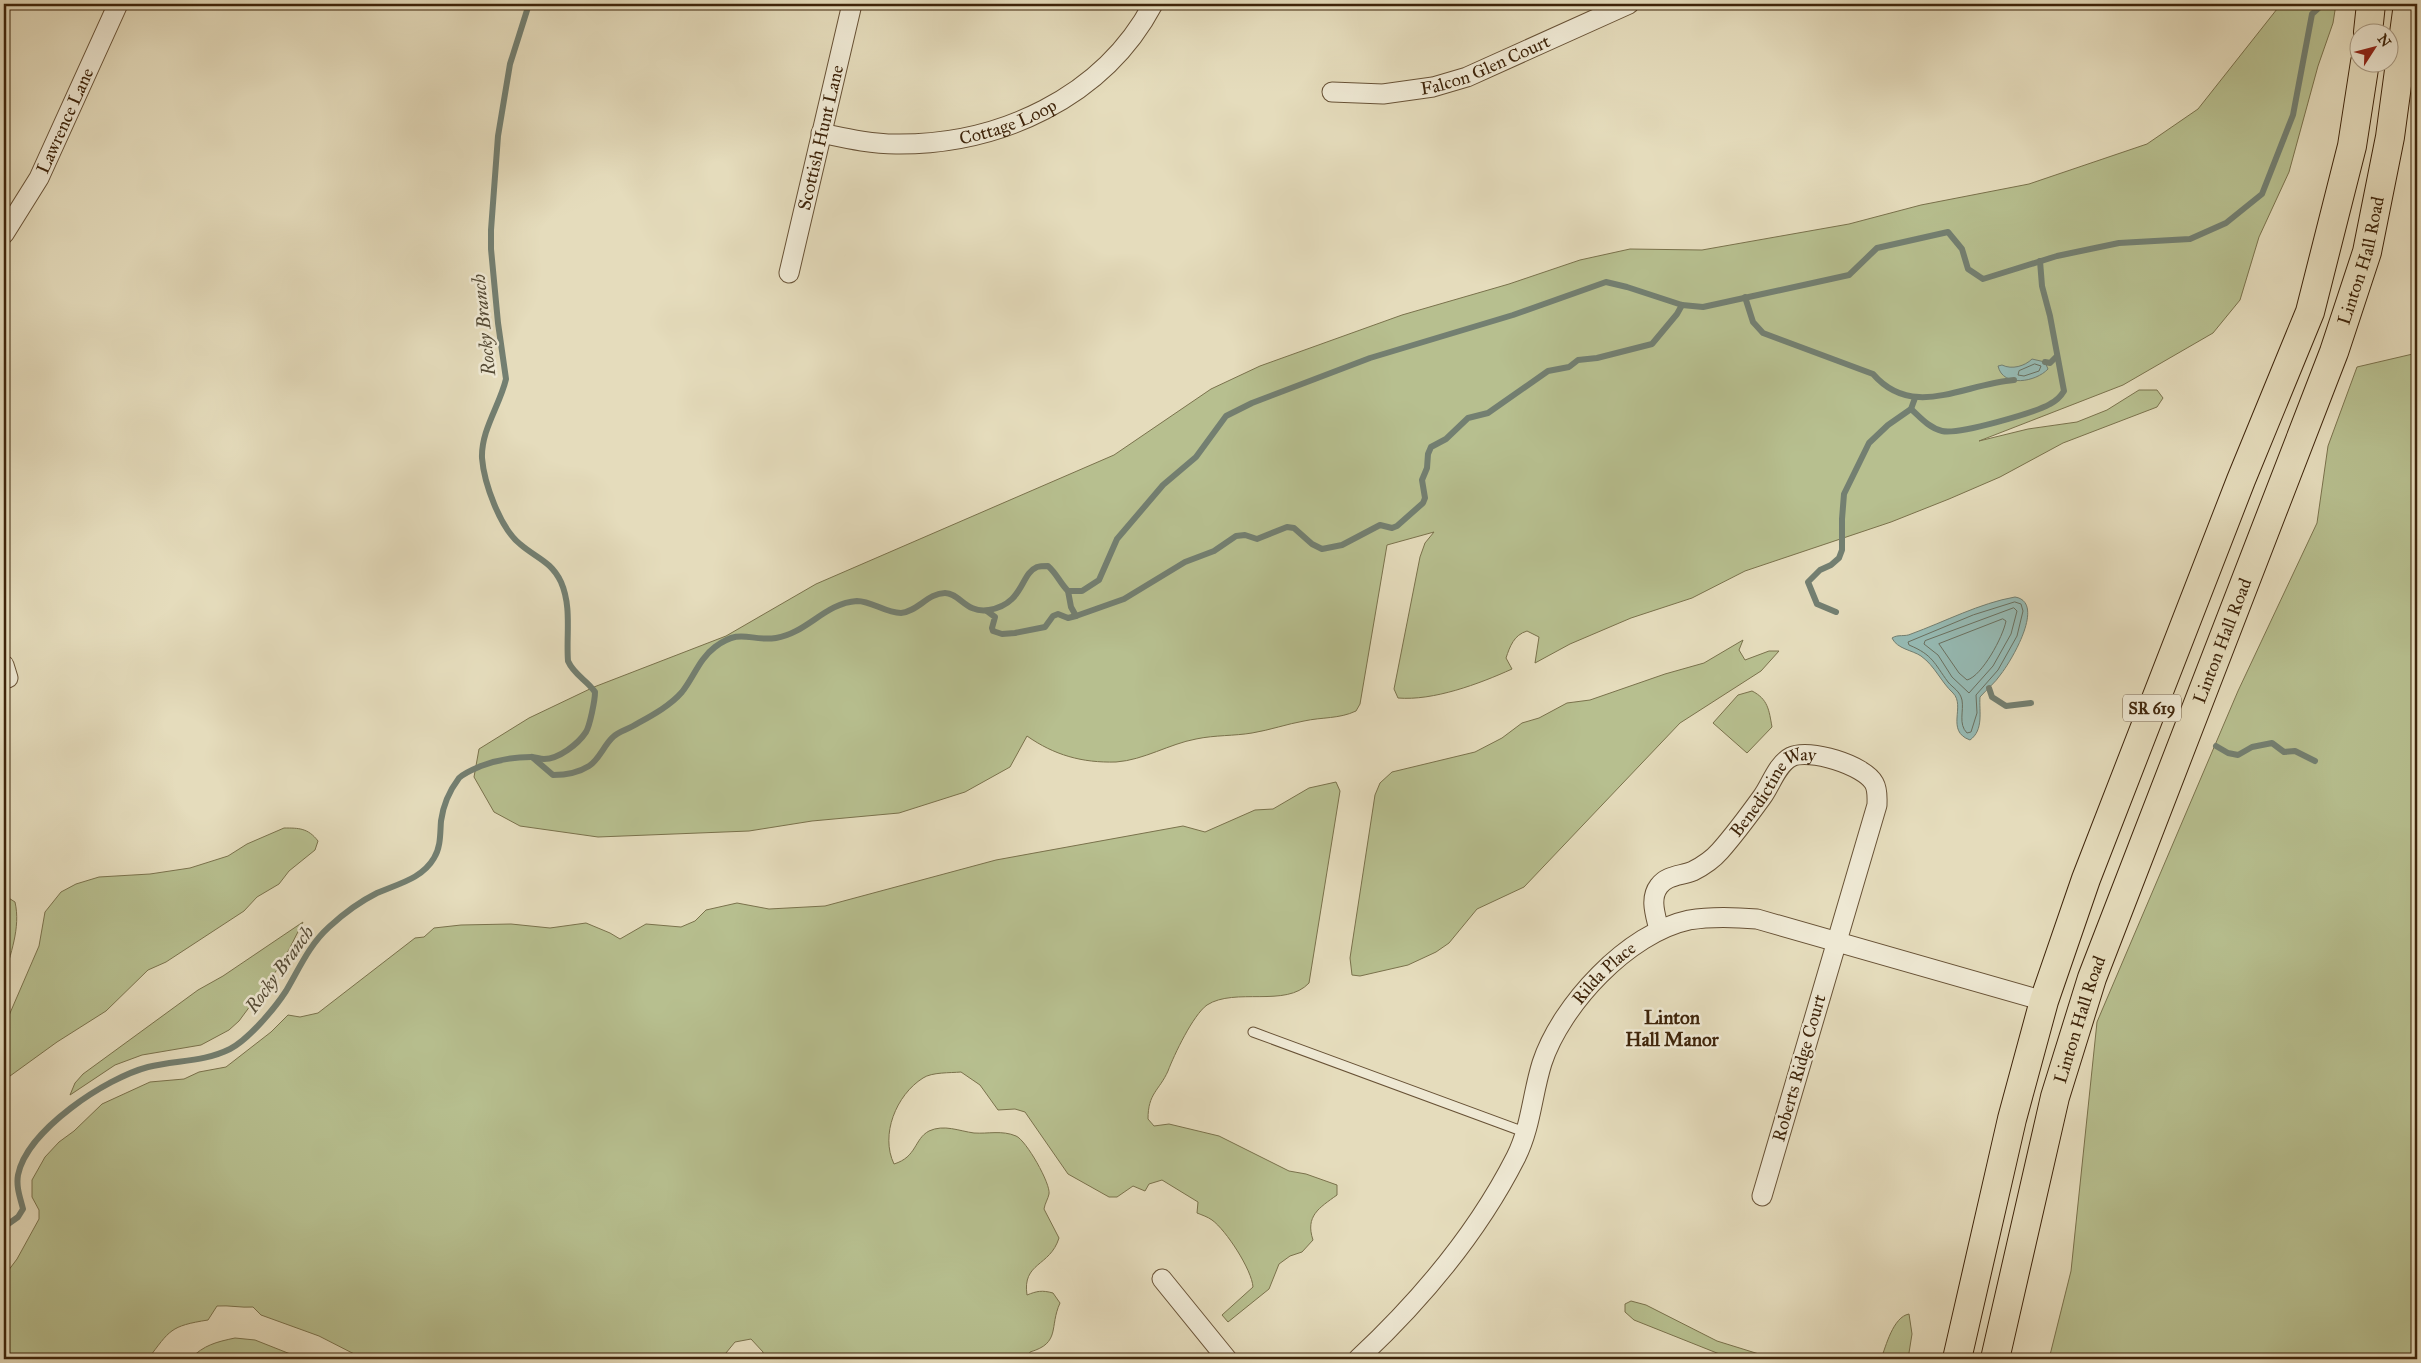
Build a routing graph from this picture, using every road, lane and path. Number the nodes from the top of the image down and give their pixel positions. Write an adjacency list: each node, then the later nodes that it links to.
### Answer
1 (118, 4): 11 (street, Lawrence Lane)
2 (852, 4): 10 (street, Scottish Hunt Lane)
3 (1153, 4): 10 (street, Cottage Loop)
4 (1629, 4): 9 (street, Falcon Glen Court)
5 (2371, 4): 7 (main road)
6 (2408, 4): 23 (main road, Linton Hall Road / SR 619)
7 (2369, 22)
8 (2363, 72): 15 (main road, Linton Hall Road / SR 619)
9 (1332, 92)
10 (821, 133): 12 (street, Scottish Hunt Lane)
11 (4, 234)
12 (789, 273)
13 (1659, 930): 14 (street, Rilda Place); 14 (street, Benedictine Way); 17 (street, Rilda Place)
14 (1835, 940): 15 (street, Rilda Place); 18 (street, Roberts Ridge Court)
15 (2044, 1001): 22 (main road, Linton Hall Road / SR 619)
16 (1253, 1032): 17 (lane)
17 (1527, 1133): 21 (street, Rilda Place)
18 (1762, 1196)
19 (1162, 1279): 20 (street)
20 (1227, 1359)
21 (1358, 1359)
22 (1957, 1359)
23 (1995, 1359)

